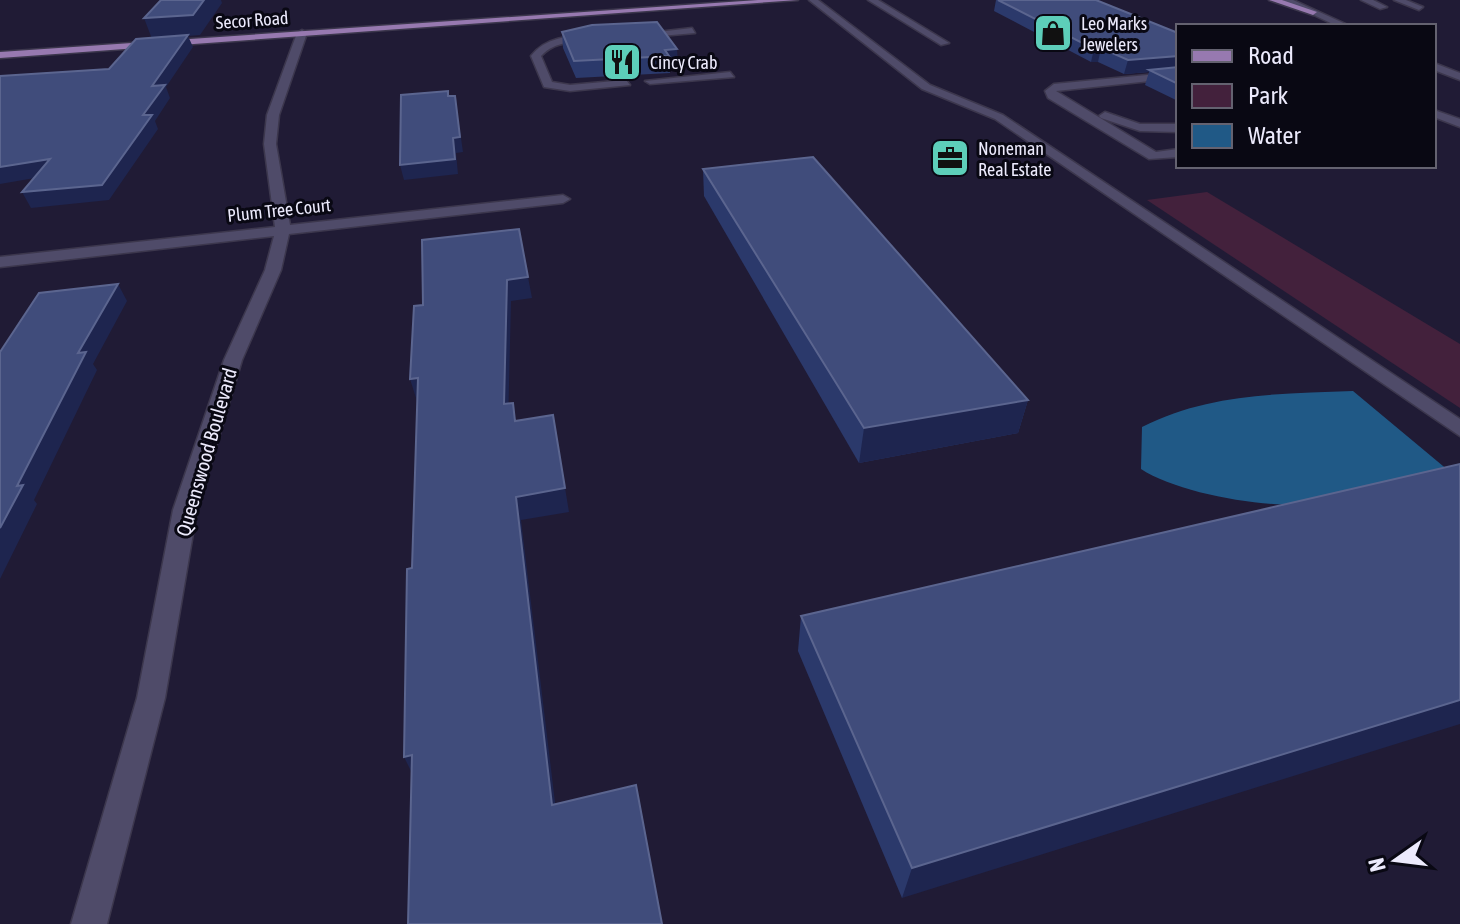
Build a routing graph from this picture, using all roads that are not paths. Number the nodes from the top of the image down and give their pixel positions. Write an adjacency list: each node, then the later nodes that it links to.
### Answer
1 (794, 0): 13 (main road, Secor Road)
2 (813, 0): 33 (street)
3 (872, 0): 16 (street)
4 (1273, 0): 10 (main road)
5 (1286, 0): 10 (street)
6 (1365, 0): 8 (street)
7 (1398, 0): 9 (street)
8 (1383, 7)
9 (1419, 7)
10 (1313, 12): 11 (street)
11 (1340, 24)
12 (692, 31): 14 (street)
13 (302, 33): 17 (main road, Secor Road); 31 (street, Queenswood Boulevard)
14 (628, 35)
15 (602, 37): 23 (street)
16 (944, 43)
17 (0, 55)
18 (1436, 67): 21 (street)
19 (730, 75): 22 (street)
20 (1176, 75): 24 (street)
21 (1460, 77)
22 (650, 81)
23 (626, 83)
24 (1050, 91): 28 (street); 29 (street)
25 (1436, 114): 26 (street)
26 (1458, 122): 27 (street)
27 (1436, 124)
28 (1176, 128)
29 (1176, 153)
30 (563, 199): 31 (street, Plum Tree Court)
31 (283, 229): 32 (street, Plum Tree Court); 34 (street, Queenswood Boulevard)
32 (0, 262)
33 (1460, 429)
34 (89, 924)

